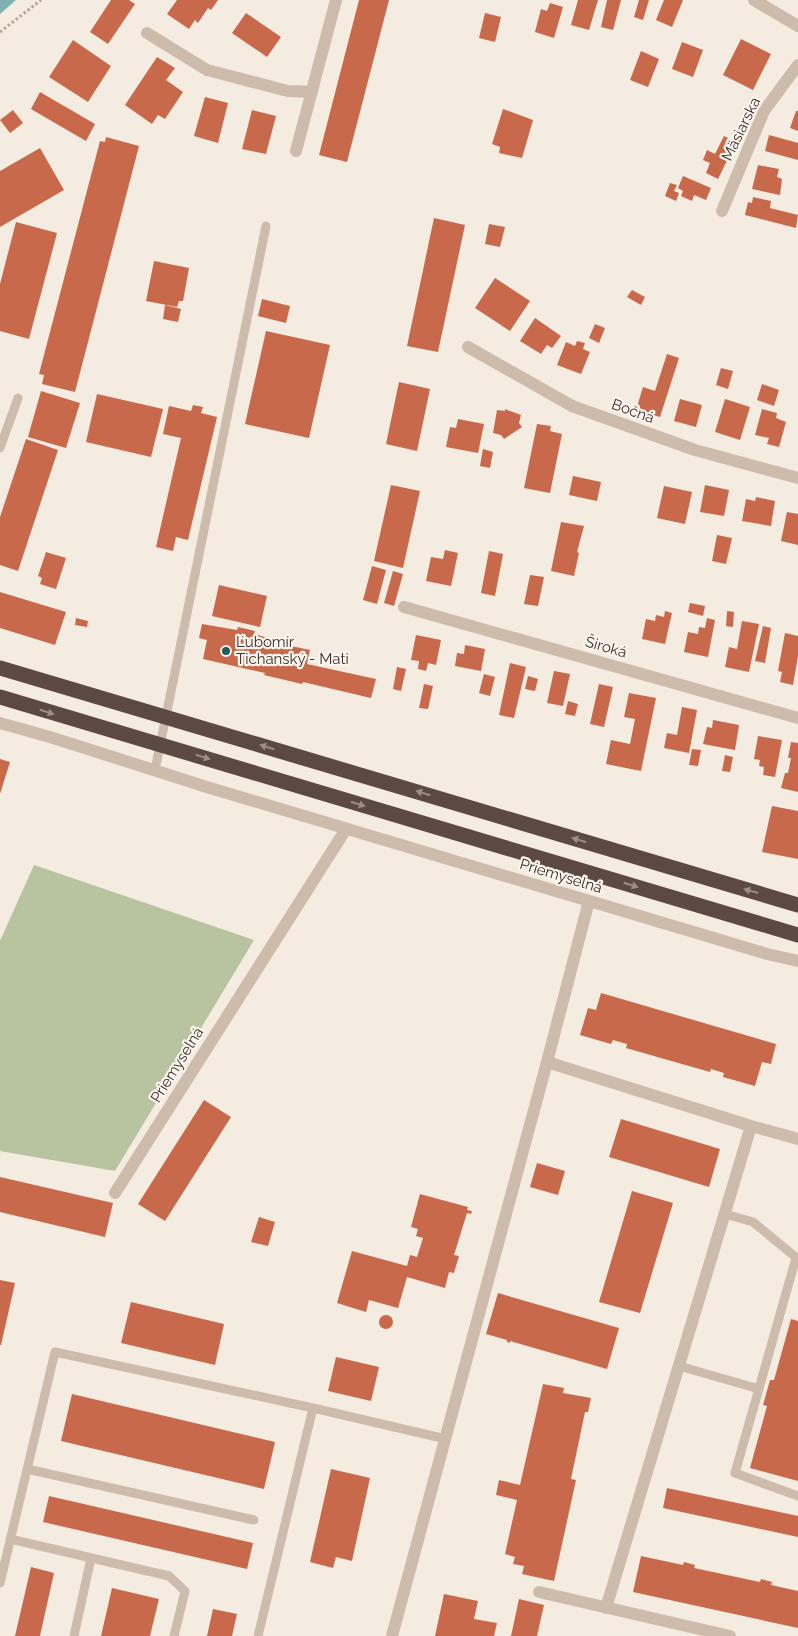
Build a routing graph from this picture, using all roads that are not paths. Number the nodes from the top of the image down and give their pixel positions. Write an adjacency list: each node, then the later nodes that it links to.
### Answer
1 (336, 0): 6 (street)
2 (754, 0): 3 (street)
3 (798, 26)
4 (147, 33): 6 (street)
5 (798, 65): 8 (street, Mäsiarska)
6 (312, 92): 7 (street)
7 (296, 151)
8 (722, 211)
9 (266, 226): 19 (lane)
10 (468, 347): 13 (street, Bočná)
11 (18, 398): 12 (lane)
12 (0, 448)
13 (798, 478)
14 (404, 607): 17 (street, Široká)
15 (0, 668): 22 (highway, one-way to 15, bridge)
16 (0, 697): 23 (highway, one-way to 23, bridge)
17 (798, 718)
18 (0, 723): 19 (street, Priemyselná)
19 (155, 770): 20 (street, Priemyselná)
20 (346, 829): 21 (street, Priemyselná); 30 (street, Priemyselná)
21 (588, 901): 24 (street, Priemyselná); 27 (street)
22 (798, 904)
23 (798, 935)
24 (767, 954): 25 (street, Priemyselná); 26 (street, Priemyselná)
25 (798, 961)
26 (798, 969)
27 (547, 1062): 28 (street); 36 (street)
28 (751, 1126): 29 (street); 31 (street)
29 (798, 1139)
30 (115, 1193)
31 (725, 1214): 32 (lane); 33 (street)
32 (797, 1259): 34 (lane)
33 (679, 1366): 34 (lane); 44 (street)
34 (759, 1390): 38 (lane)
35 (313, 1408): 36 (lane); 37 (lane); 47 (lane)
36 (446, 1439): 48 (street)
37 (27, 1469): 39 (lane); 40 (lane)
38 (798, 1496)
39 (254, 1520)
40 (10, 1539): 41 (lane); 42 (lane)
41 (91, 1558): 45 (lane); 46 (lane)
42 (0, 1583)
43 (539, 1592): 44 (street)
44 (606, 1608): 49 (street)
45 (74, 1636)
46 (174, 1636)
47 (258, 1636)
48 (392, 1636)
49 (729, 1636)

